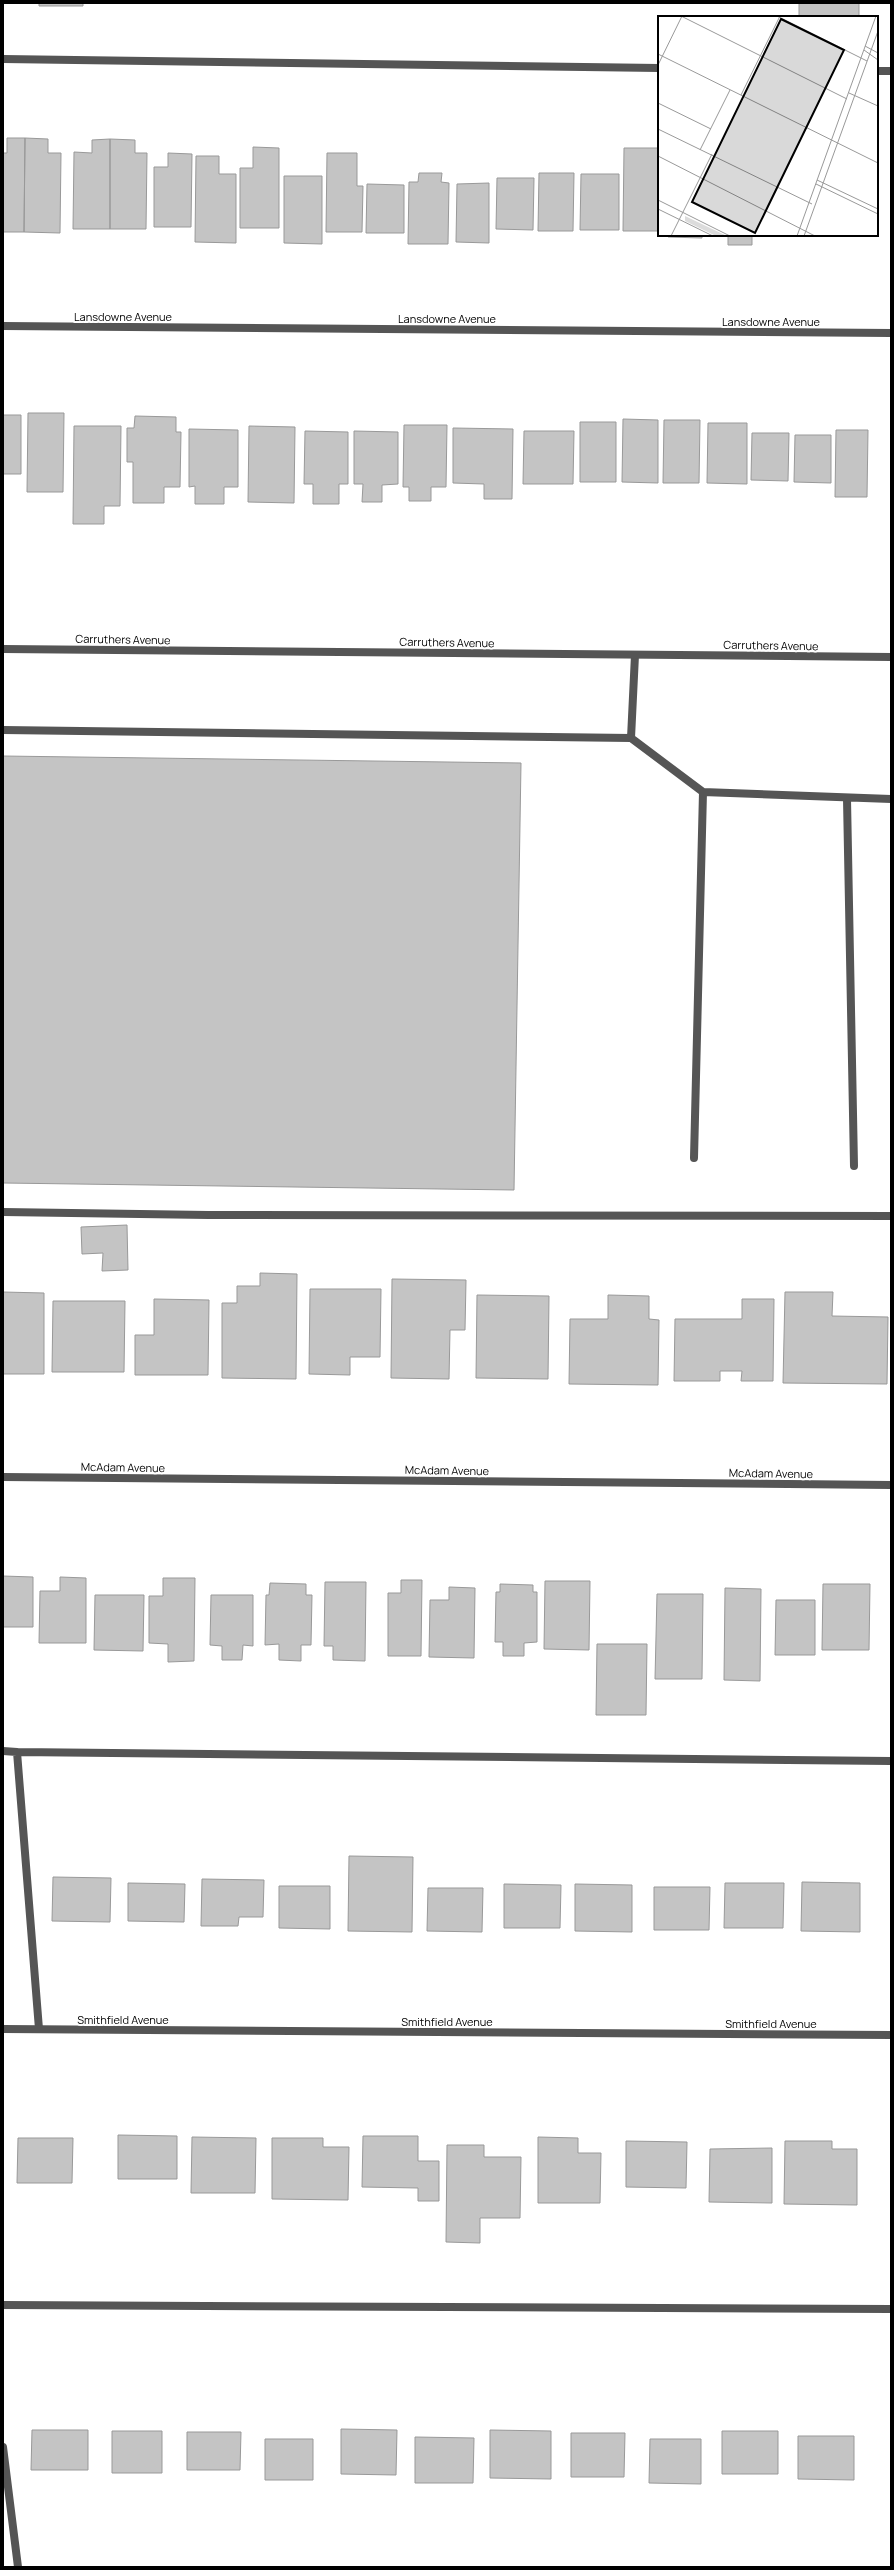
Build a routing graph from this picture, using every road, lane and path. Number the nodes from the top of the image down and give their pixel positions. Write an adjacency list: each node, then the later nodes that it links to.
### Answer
1 (3, 59): 2 (street)
2 (658, 68)
3 (878, 71): 4 (street)
4 (891, 71)
5 (3, 326): 6 (street, Lansdowne Avenue)
6 (891, 333)
7 (3, 648): 8 (street, Carruthers Avenue)
8 (635, 655): 9 (street, Carruthers Avenue); 11 (street)
9 (891, 657)
10 (3, 730): 11 (street)
11 (631, 738): 12 (street)
12 (703, 792): 13 (street); 15 (street)
13 (847, 799): 14 (street); 16 (street)
14 (891, 800)
15 (694, 1158)
16 (854, 1166)
17 (3, 1212): 18 (street)
18 (891, 1216)
19 (3, 1477): 20 (street, McAdam Avenue)
20 (891, 1485)
21 (3, 1751): 22 (street)
22 (17, 1752): 23 (street); 25 (street)
23 (891, 1761)
24 (3, 2029): 25 (street, Smithfield Avenue)
25 (39, 2029): 26 (street, Smithfield Avenue)
26 (891, 2035)
27 (3, 2305): 28 (street)
28 (891, 2308)
29 (3, 2447): 30 (street)
30 (18, 2567)

